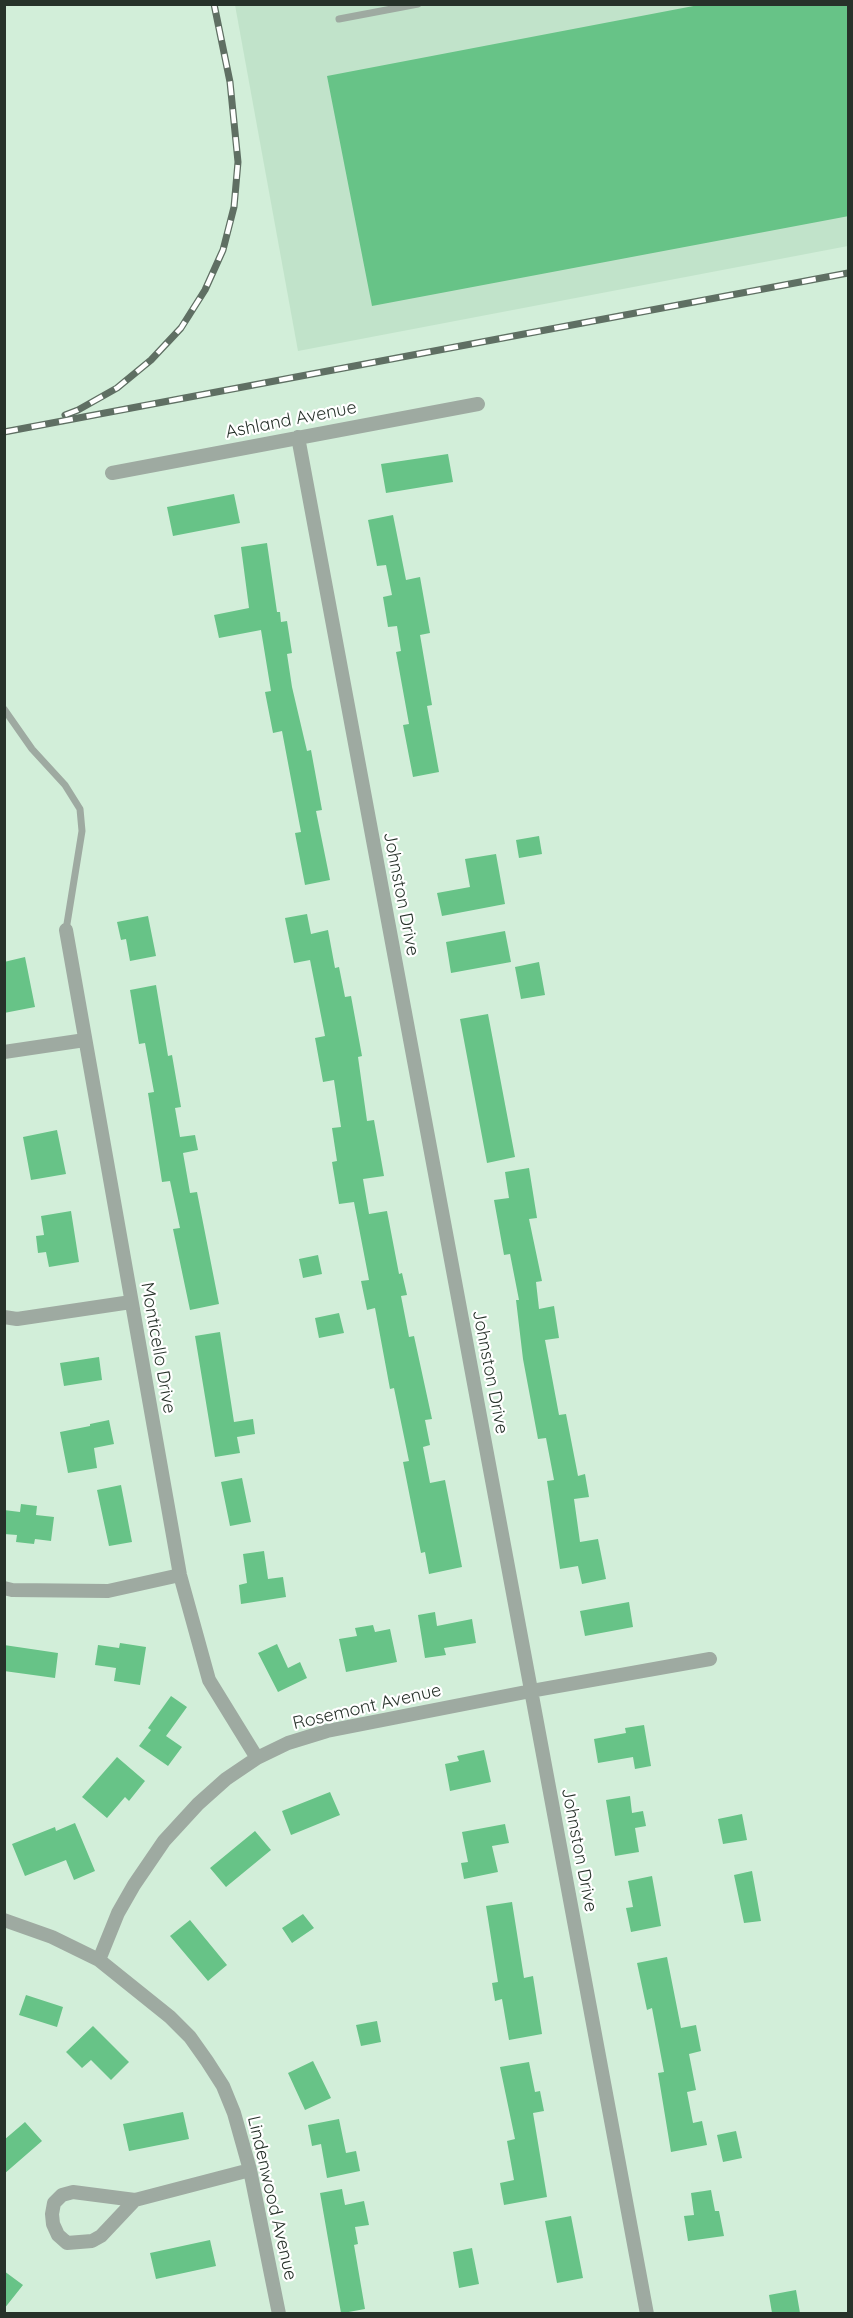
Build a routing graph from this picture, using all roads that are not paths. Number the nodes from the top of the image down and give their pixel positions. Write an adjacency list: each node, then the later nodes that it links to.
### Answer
1 (418, 4): 2 (lane)
2 (339, 19)
3 (478, 404): 4 (street, Ashland Avenue)
4 (298, 437): 5 (street, Ashland Avenue); 15 (street, Johnston Drive)
5 (112, 473)
6 (4, 709): 7 (lane)
7 (66, 930): 8 (street, Monticello Drive)
8 (85, 1040): 9 (street); 10 (street, Monticello Drive)
9 (4, 1053)
10 (131, 1302): 11 (street); 12 (street, Monticello Drive)
11 (4, 1317)
12 (180, 1575): 13 (street); 16 (street, Monticello Drive)
13 (4, 1588)
14 (710, 1659): 15 (street, Rosemont Avenue)
15 (531, 1691): 16 (street, Rosemont Avenue); 22 (street, Johnston Drive)
16 (257, 1758): 18 (street, Rosemont Avenue)
17 (4, 1920): 18 (street, Lindenwood Avenue)
18 (99, 1960): 19 (street, Lindenwood Avenue)
19 (250, 2170): 20 (street); 21 (street, Lindenwood Avenue)
20 (135, 2200): 20 (street)
21 (279, 2313)
22 (647, 2313)

